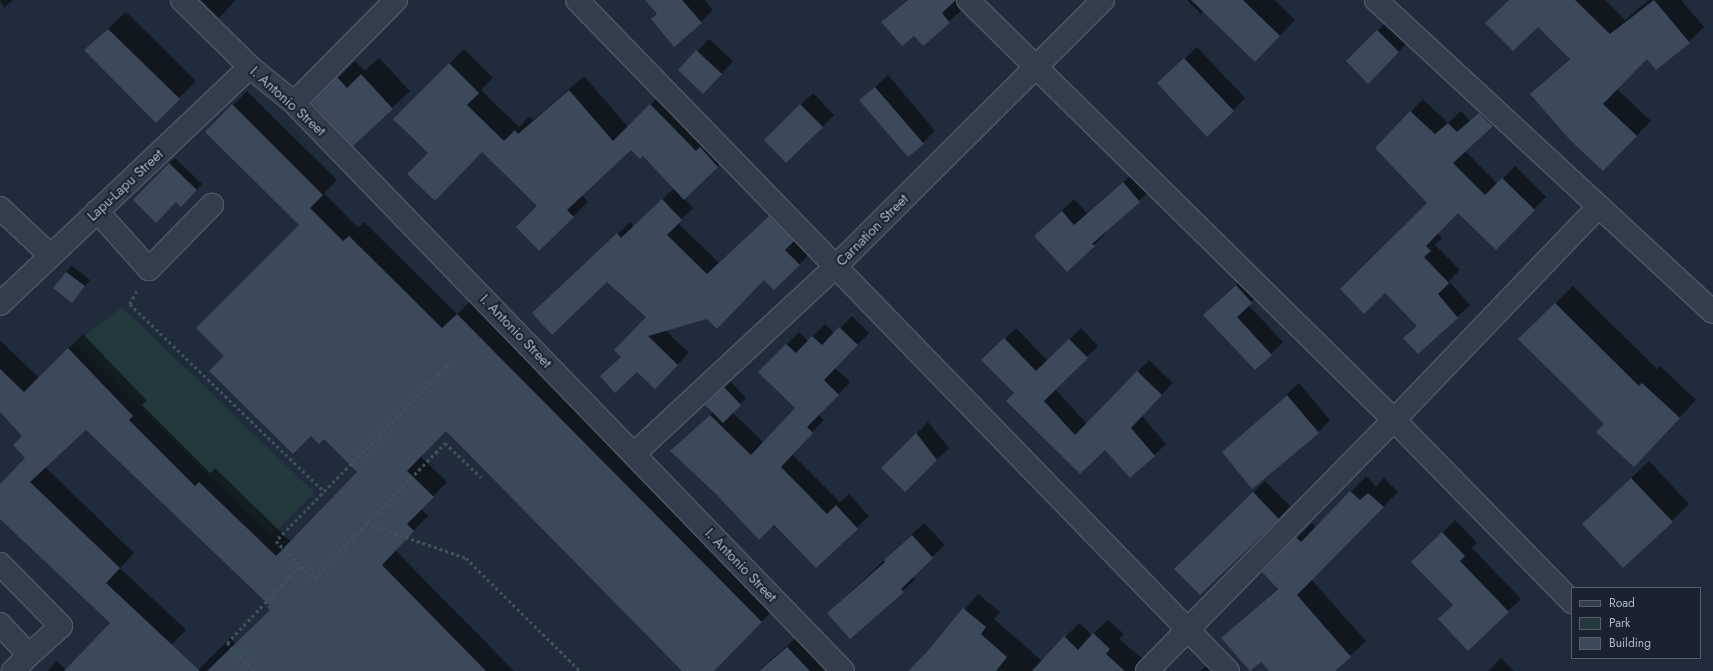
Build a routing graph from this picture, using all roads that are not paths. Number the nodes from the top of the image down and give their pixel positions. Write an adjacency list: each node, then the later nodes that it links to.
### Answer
1 (182, 0): 8 (street, I. Antonio Street)
2 (396, 0): 9 (street)
3 (577, 0): 15 (street)
4 (968, 0): 7 (street)
5 (1103, 0): 7 (street, Carnation Street)
6 (1376, 0): 11 (street)
7 (1037, 66): 15 (street, Carnation Street); 18 (street)
8 (250, 67): 9 (street, I. Antonio Street); 13 (street, Lapu-Lapu Street)
9 (294, 103): 19 (street, I. Antonio Street)
10 (212, 205): 13 (street)
11 (1599, 206): 17 (street); 18 (street)
12 (0, 208): 14 (street)
13 (98, 211): 14 (street, Lapu-Lapu Street)
14 (50, 255): 16 (street, Lapu-Lapu Street)
15 (836, 266): 19 (street, Carnation Street); 23 (street)
16 (0, 304)
17 (1713, 312)
18 (1394, 420): 21 (street); 23 (street)
19 (635, 453): 26 (street, I. Antonio Street)
20 (0, 564): 24 (street)
21 (1571, 601)
22 (0, 624): 24 (street)
23 (1188, 631): 27 (street); 28 (street)
24 (29, 655): 25 (street)
25 (13, 671)
26 (843, 671)
27 (1147, 671)
28 (1228, 671)

